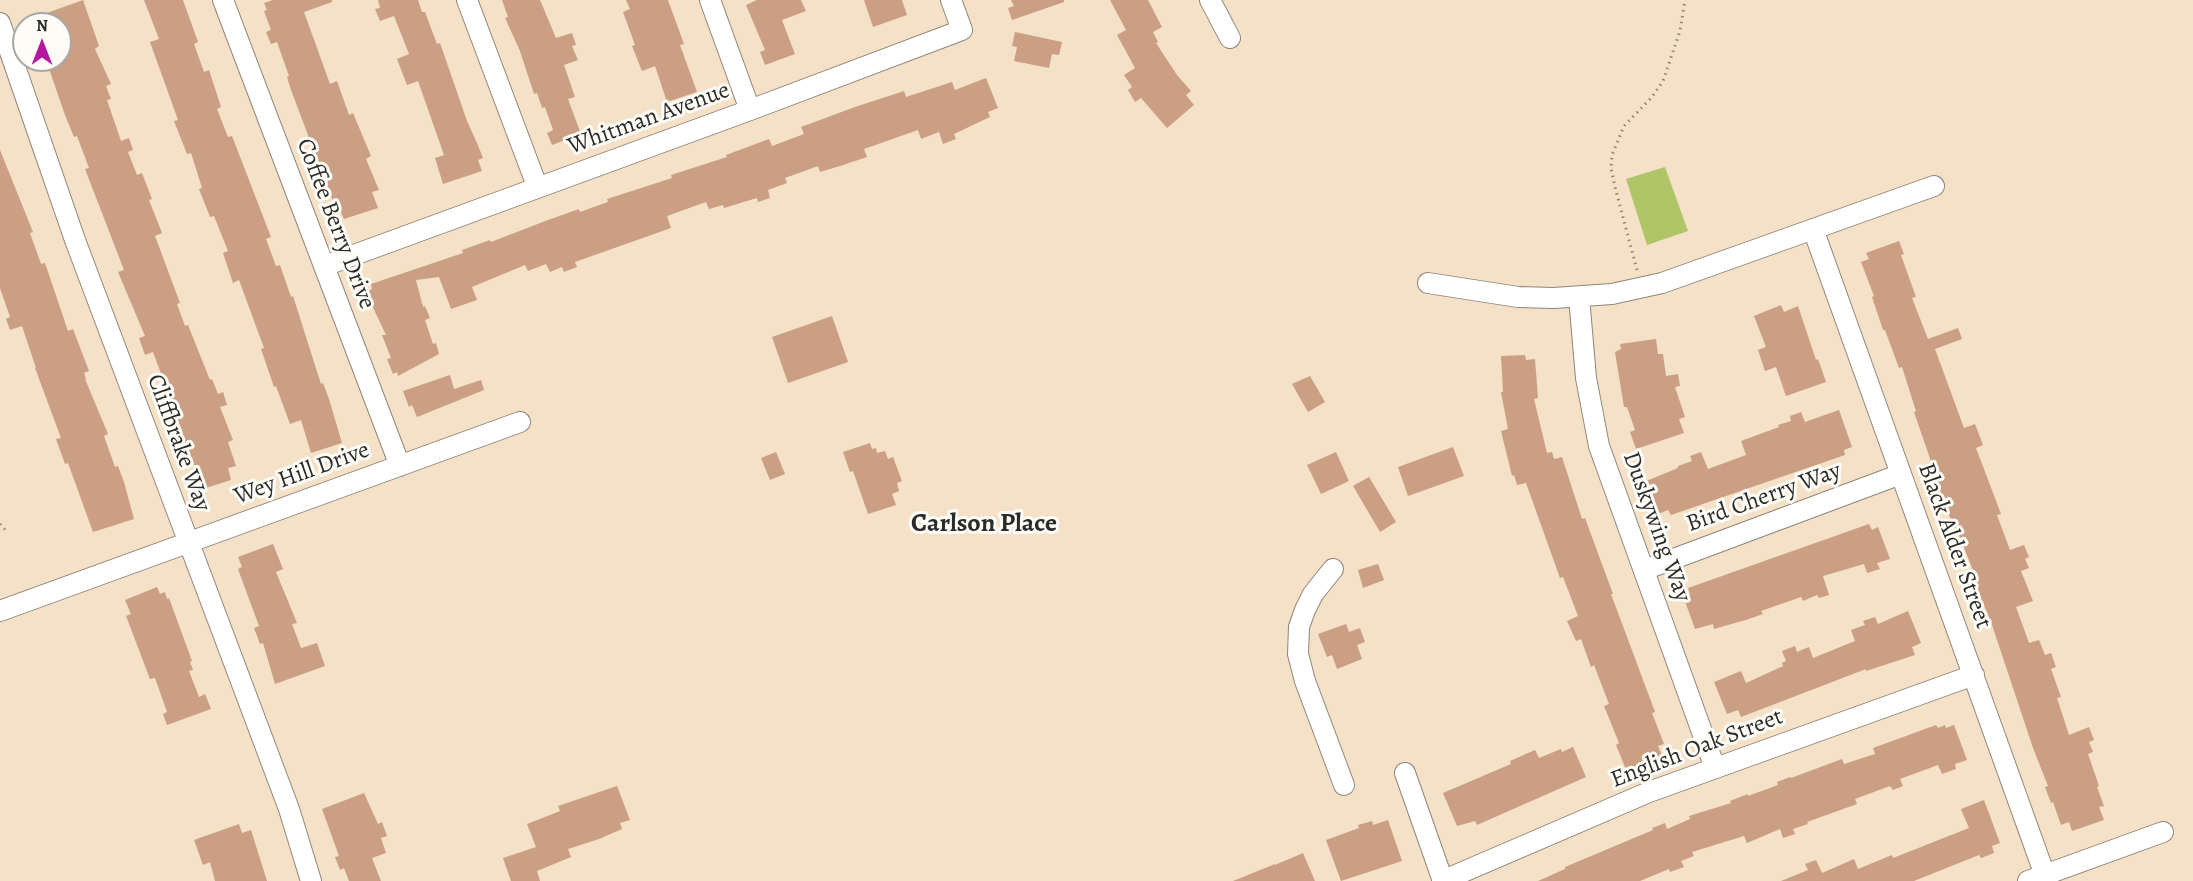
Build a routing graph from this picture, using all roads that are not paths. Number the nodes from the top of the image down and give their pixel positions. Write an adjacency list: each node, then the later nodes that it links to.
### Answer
1 (223, 0): 12 (street, Coffee Berry Drive)
2 (467, 0): 9 (street)
3 (710, 0): 8 (street)
4 (951, 0): 8 (street, Whitman Avenue)
5 (1210, 0): 7 (street)
6 (0, 22): 18 (street, Cliffbrake Way)
7 (1230, 38)
8 (750, 110): 9 (street, Whitman Avenue)
9 (537, 186): 12 (street, Whitman Avenue)
10 (1935, 186): 11 (street)
11 (1813, 229): 14 (street); 17 (street, Black Alder Street)
12 (324, 266): 16 (street, Coffee Berry Drive)
13 (1428, 284): 14 (street)
14 (1579, 297): 20 (street, Duskywing Way)
15 (520, 422): 16 (street, Wey Hill Drive)
16 (400, 466): 18 (street, Wey Hill Drive)
17 (1901, 474): 20 (street, Bird Cherry Way); 22 (street, Black Alder Street)
18 (188, 543): 21 (street, Wey Hill Drive); 28 (street, Cliffbrake Way)
19 (1333, 569): 25 (street)
20 (1644, 570): 23 (street, Duskywing Way)
21 (0, 611)
22 (1974, 675): 23 (street, English Oak Street); 27 (street, Black Alder Street)
23 (1715, 768): 29 (street, English Oak Street)
24 (1406, 773): 29 (street)
25 (1344, 785)
26 (2163, 832): 27 (street)
27 (2040, 879)
28 (311, 881)
29 (1443, 881)

